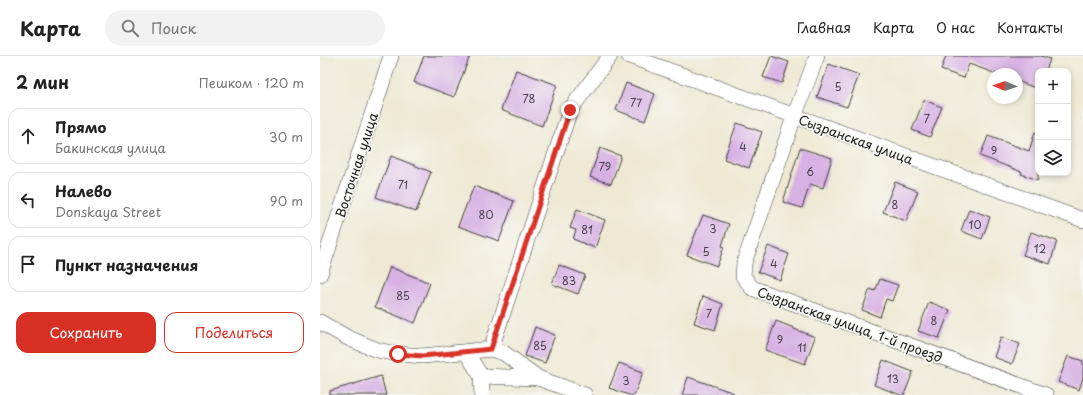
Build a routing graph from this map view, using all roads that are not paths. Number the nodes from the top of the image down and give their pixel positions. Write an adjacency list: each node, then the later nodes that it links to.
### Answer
1 (391, 56): 7 (street, Восточная улица)
2 (610, 56): 9 (street)
3 (629, 56): 5 (street, Сызранская улица)
4 (817, 56): 5 (street, Сызранская улица, 1-й проезд)
5 (794, 117): 6 (street, Сызранская улица); 15 (street, Сызранская улица, 1-й проезд)
6 (1083, 220)
7 (320, 274)
8 (320, 322): 10 (street)
9 (491, 349): 10 (street); 12 (street)
10 (466, 352): 11 (street)
11 (481, 376): 12 (street); 13 (street)
12 (538, 378): 14 (street)
13 (482, 395)
14 (585, 395)
15 (1046, 395)

